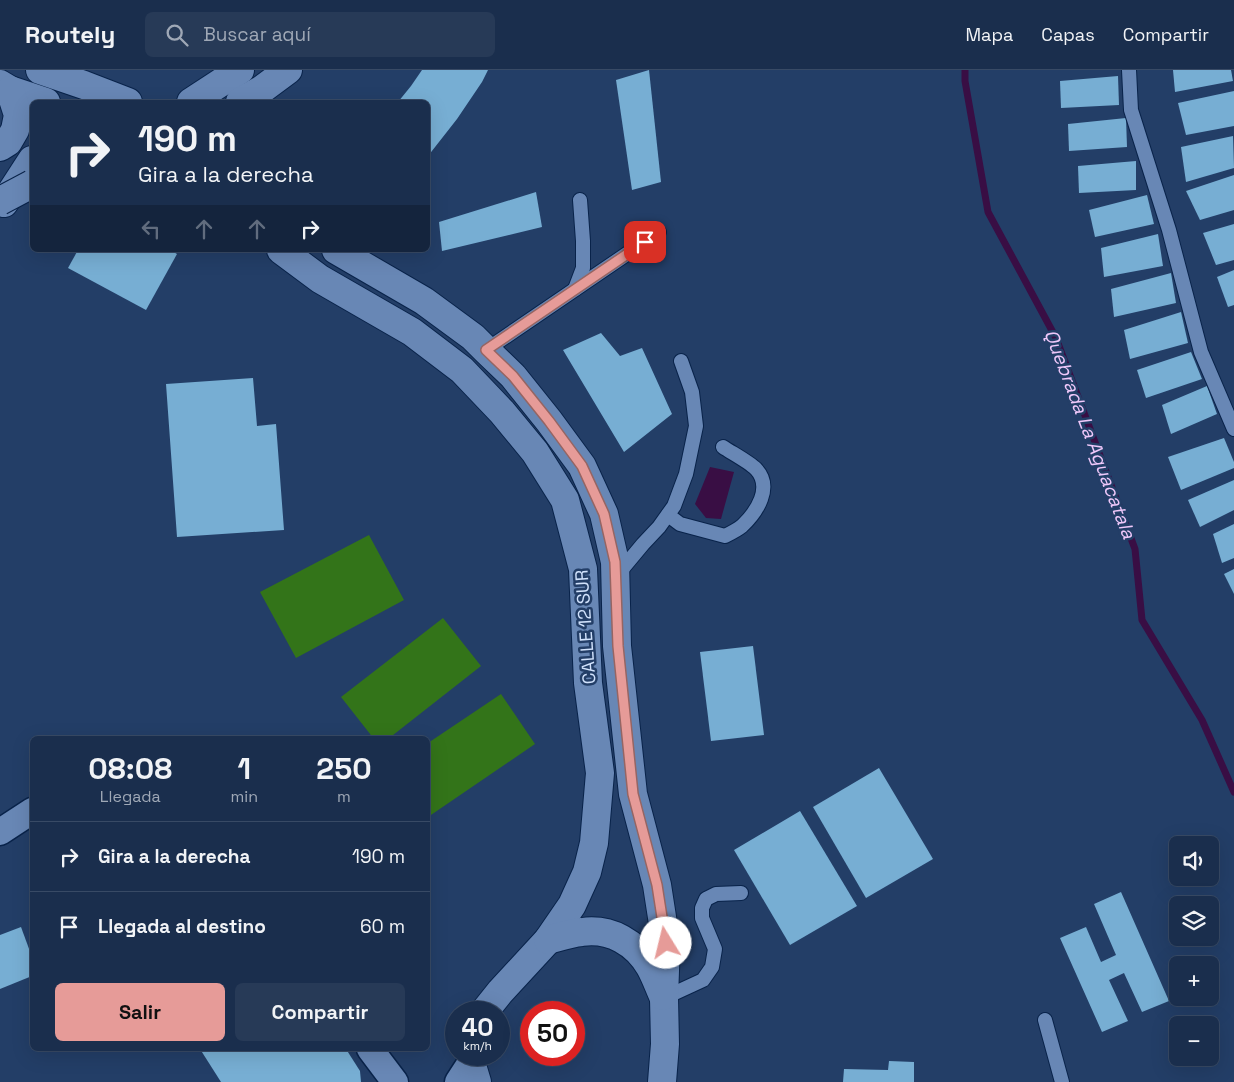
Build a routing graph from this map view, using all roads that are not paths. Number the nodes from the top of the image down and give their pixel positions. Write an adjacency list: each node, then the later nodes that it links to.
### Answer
1 (40, 70): 6 (main road)
2 (217, 70): 10 (main road)
3 (240, 70): 11 (main road)
4 (288, 70): 12 (main road)
5 (1129, 70): 25 (lane)
6 (83, 77): 9 (main road)
7 (5, 87): 8 (main road); 13 (main road)
8 (39, 100)
9 (124, 100)
10 (194, 100)
11 (195, 100)
12 (244, 100)
13 (0, 147)
14 (30, 163): 18 (main road)
15 (30, 185): 17 (main road, bridge)
16 (580, 200): 22 (lane)
17 (0, 201)
18 (0, 208)
19 (659, 232): 22 (lane)
20 (284, 252): 32 (main road, CALLE 12 SUR)
21 (339, 252): 23 (main road, CALLE 12 SUR)
22 (575, 289): 23 (lane)
23 (486, 350): 28 (main road, CALLE 12 SUR)
24 (681, 361): 27 (lane)
25 (1234, 428)
26 (723, 447): 27 (lane)
27 (668, 515): 28 (lane)
28 (616, 576): 33 (main road, CALLE 12 SUR)
29 (30, 812): 30 (street)
30 (0, 832)
31 (740, 893): 33 (lane)
32 (548, 940): 33 (main road); 34 (main road, CALLE 12 SUR)
33 (664, 998): 38 (main road, CALLE 12 SUR)
34 (493, 1001)
35 (1045, 1020): 39 (lane)
36 (372, 1051): 37 (street)
37 (395, 1082)
38 (662, 1082)
39 (1062, 1082)

